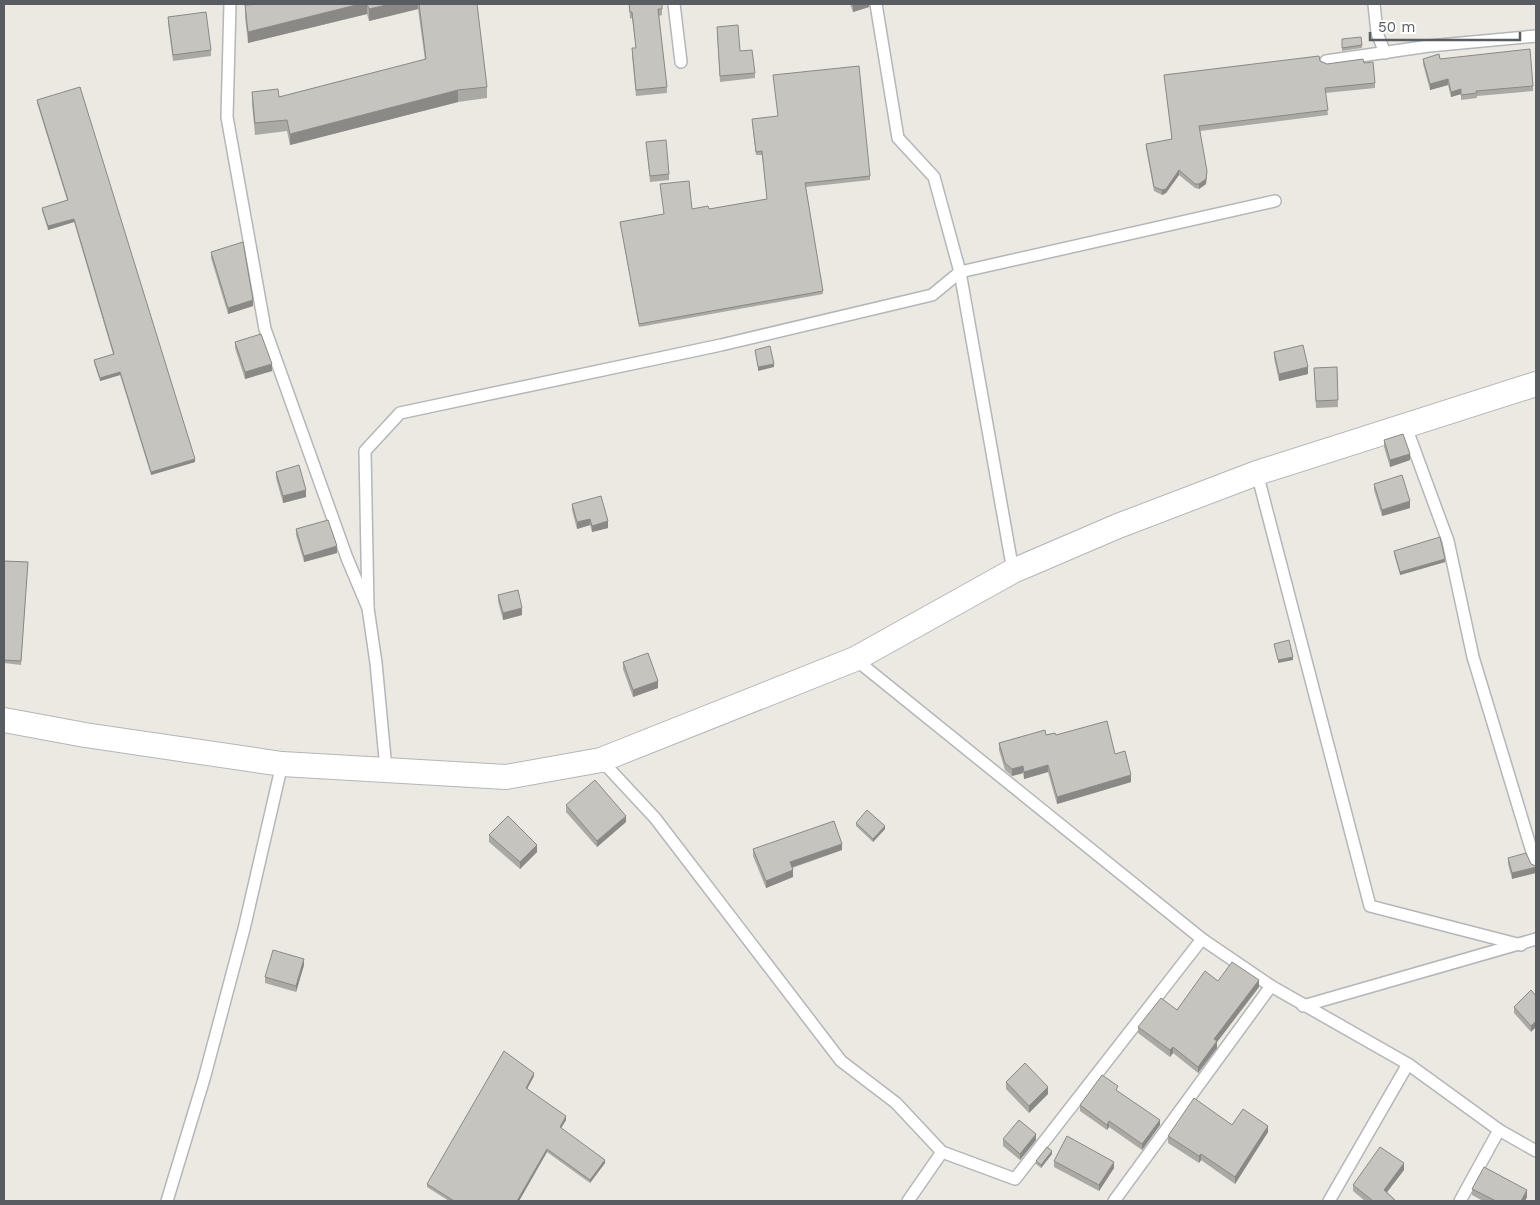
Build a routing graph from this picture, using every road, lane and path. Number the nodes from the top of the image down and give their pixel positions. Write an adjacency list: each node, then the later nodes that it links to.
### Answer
1 (230, 4): 15 (lane)
2 (674, 4): 8 (lane)
3 (876, 4): 10 (lane)
4 (1374, 4): 6 (lane)
5 (1536, 36): 6 (lane)
6 (1385, 52): 7 (lane)
7 (1326, 61)
8 (681, 62)
9 (1275, 201): 10 (lane)
10 (960, 272): 14 (lane); 15 (lane)
11 (1536, 384): 12 (street)
12 (1406, 427): 13 (street); 21 (lane)
13 (1257, 473): 14 (street); 24 (lane)
14 (1013, 570): 16 (street)
15 (368, 608): 20 (lane)
16 (855, 659): 18 (street); 22 (lane)
17 (4, 720): 19 (street)
18 (602, 760): 20 (street); 30 (lane)
19 (282, 764): 20 (street); 31 (lane)
20 (386, 768)
21 (1536, 865)
22 (1202, 939): 25 (lane); 30 (lane)
23 (1536, 939): 24 (lane)
24 (1521, 945): 26 (lane)
25 (1271, 986): 26 (lane); 33 (lane)
26 (1303, 1006): 27 (lane)
27 (1408, 1064): 28 (lane); 34 (lane)
28 (1499, 1130): 29 (lane); 35 (lane)
29 (1536, 1151)
30 (942, 1152): 32 (lane)
31 (167, 1201)
32 (908, 1201)
33 (1114, 1201)
34 (1329, 1201)
35 (1460, 1201)

